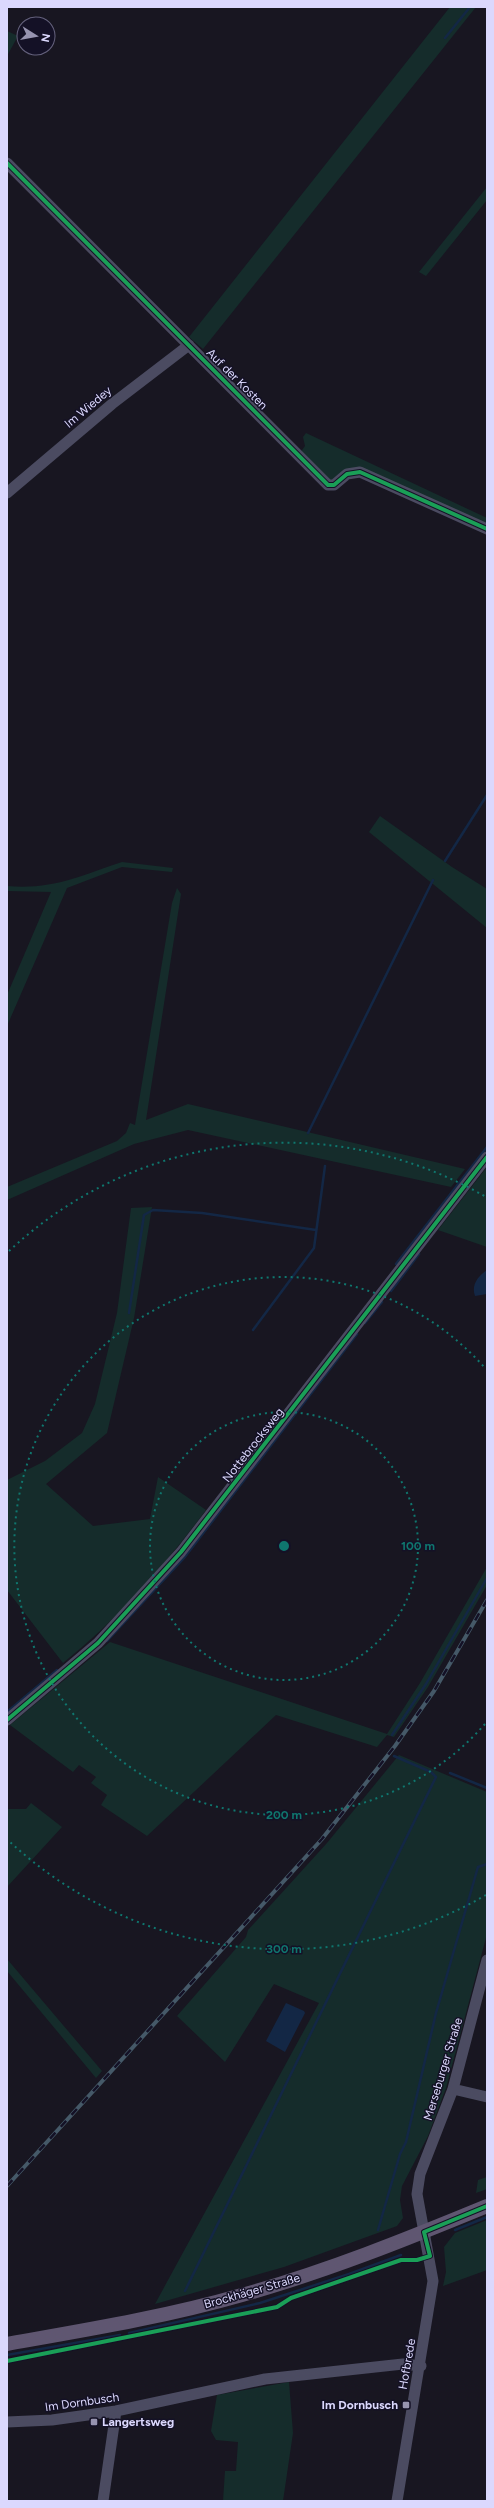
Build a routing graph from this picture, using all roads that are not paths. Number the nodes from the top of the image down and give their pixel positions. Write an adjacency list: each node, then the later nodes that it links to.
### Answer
1 (7, 163): 2 (street, Auf der Kosten)
2 (189, 345): 3 (street, Im Wiedey); 4 (street, Auf der Kosten)
3 (7, 493)
4 (487, 529)
5 (487, 1157): 6 (street, Nottebrocksweg)
6 (7, 1720)
7 (487, 1960): 8 (street, Merseburger Straße)
8 (453, 2089): 9 (street); 11 (street, Merseburger Straße)
9 (487, 2097)
10 (487, 2206): 11 (main road, Brockhäger Straße)
11 (424, 2232): 12 (main road, Brockhäger Straße); 13 (street, Hofbrede)
12 (7, 2344)
13 (421, 2366): 14 (street, Im Dornbusch); 17 (street, Hofbrede)
14 (116, 2411): 15 (street, Im Dornbusch); 16 (street)
15 (7, 2422)
16 (103, 2501)
17 (397, 2501)

